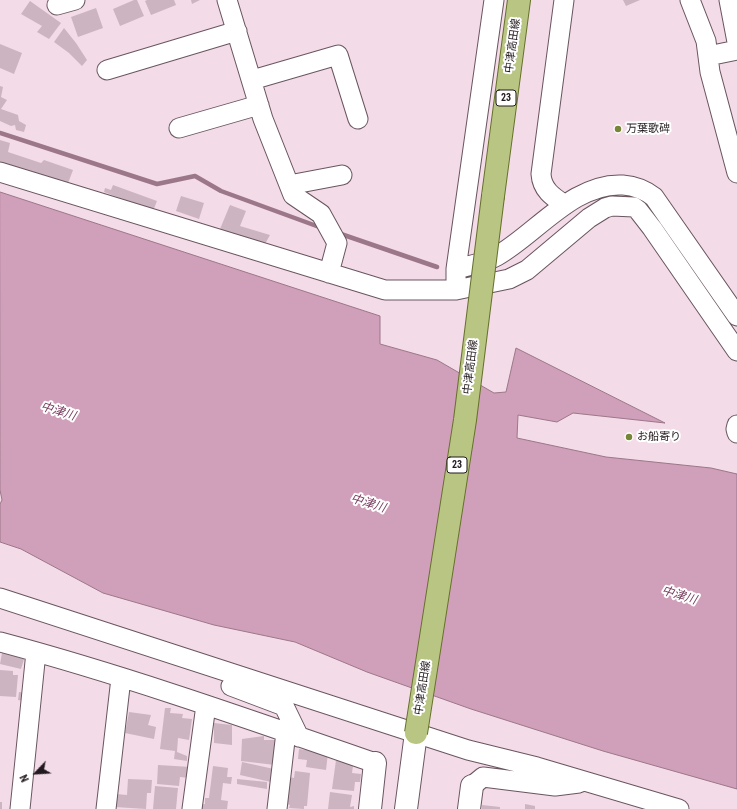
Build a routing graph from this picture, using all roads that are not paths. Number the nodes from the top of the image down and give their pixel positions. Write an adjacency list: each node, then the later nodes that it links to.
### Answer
1 (75, 0): 8 (street)
2 (228, 0): 9 (street)
3 (494, 0): 23 (street)
4 (519, 0): 36 (main road, 中津高田線 / 23, bridge)
5 (564, 0): 22 (street)
6 (690, 0): 12 (street)
7 (729, 0): 10 (street)
8 (57, 5)
9 (237, 31): 13 (street); 14 (street)
10 (737, 42)
11 (737, 50): 12 (street)
12 (708, 56): 19 (street)
13 (107, 70)
14 (252, 80): 15 (street); 16 (street)
15 (259, 105): 17 (street); 21 (street)
16 (358, 119)
17 (179, 128)
18 (0, 172): 24 (street)
19 (737, 173)
20 (342, 174): 21 (street)
21 (289, 185): 24 (street)
22 (565, 205): 23 (street); 26 (street)
23 (456, 269): 25 (street)
24 (329, 273): 25 (street)
25 (456, 290): 27 (street)
26 (737, 316)
27 (737, 351)
28 (737, 425): 29 (street)
29 (737, 433)
30 (0, 598): 33 (street)
31 (0, 642): 32 (street)
32 (36, 652): 34 (street); 41 (street)
33 (204, 664): 36 (street); 37 (street)
34 (122, 678): 35 (street); 42 (street)
35 (206, 705): 37 (street); 43 (street)
36 (416, 733): 39 (street); 46 (street)
37 (293, 734): 38 (street); 44 (street)
38 (375, 763): 45 (street)
39 (586, 782): 40 (street); 48 (street)
40 (472, 786): 47 (street)
41 (20, 809)
42 (106, 809)
43 (192, 809)
44 (277, 809)
45 (370, 809)
46 (406, 809)
47 (469, 809)
48 (679, 809)

